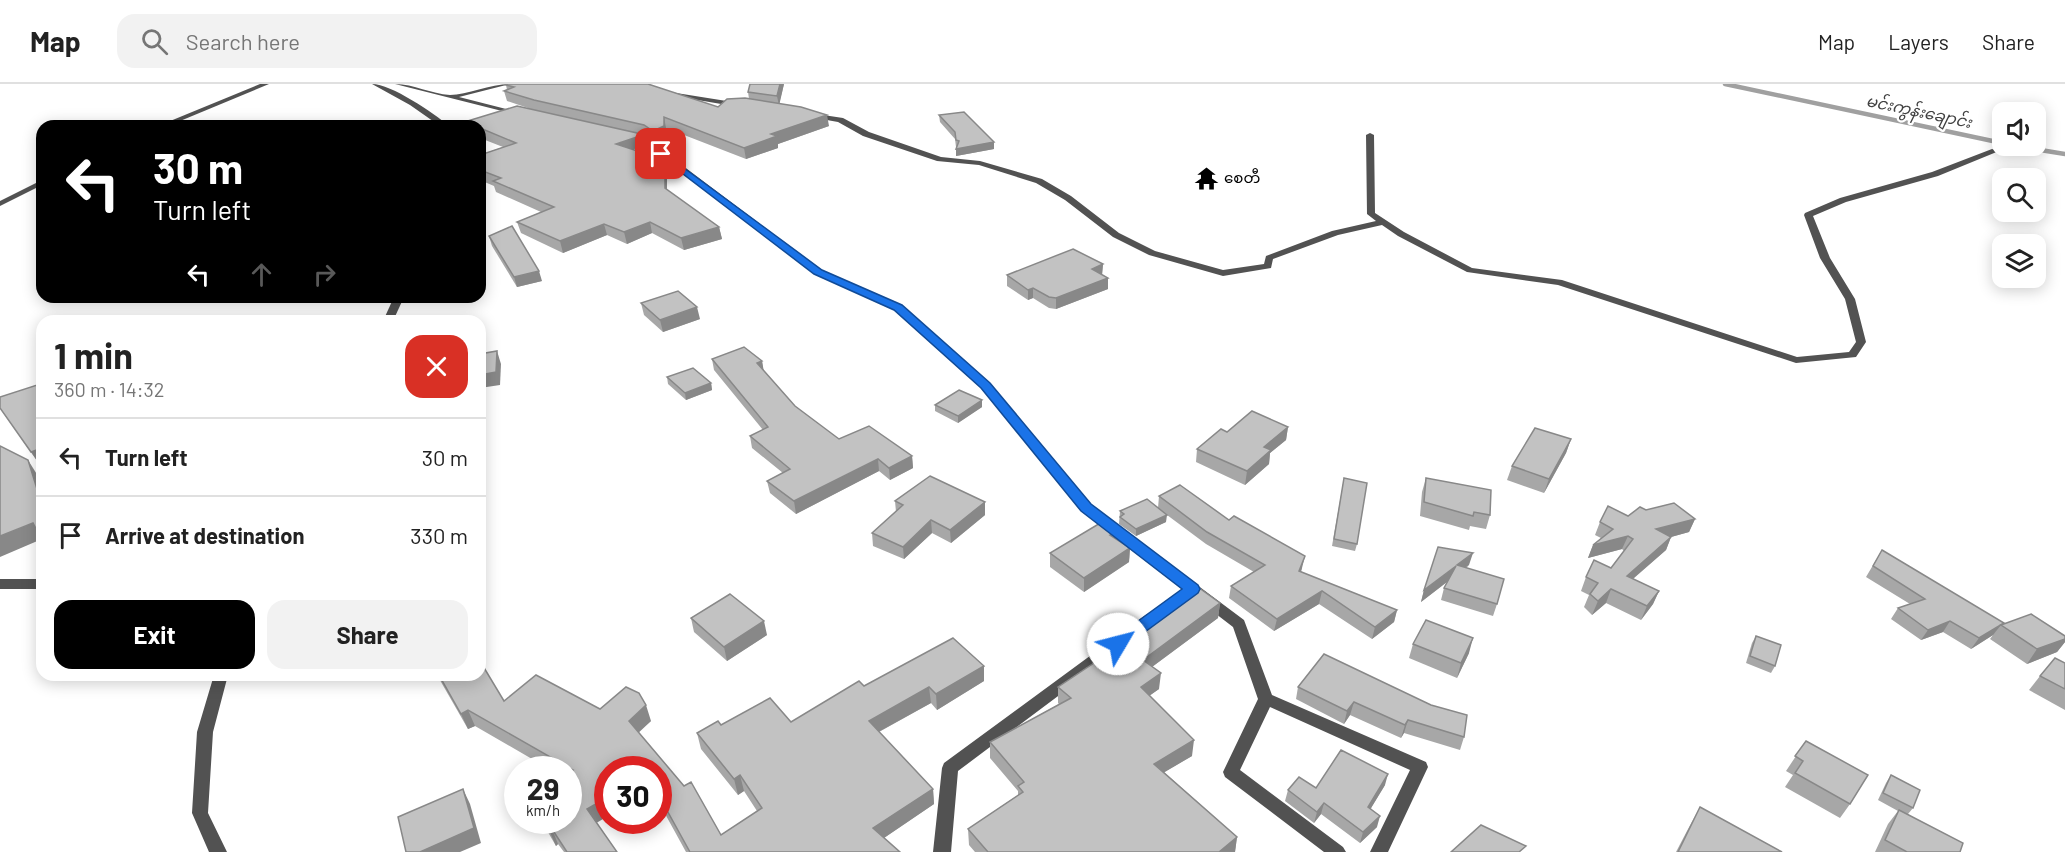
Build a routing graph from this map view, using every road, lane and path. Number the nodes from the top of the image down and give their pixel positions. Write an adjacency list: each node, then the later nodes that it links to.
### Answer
1 (266, 84): 10 (street)
2 (375, 84): 11 (street)
3 (398, 84): 6 (street)
4 (507, 84): 6 (street)
5 (659, 92): 7 (street)
6 (450, 96): 9 (street)
7 (752, 107)
8 (808, 115): 17 (street)
9 (534, 116)
10 (177, 120)
11 (436, 120)
12 (610, 133): 22 (street)
13 (1370, 135): 17 (street)
14 (1992, 152): 17 (street)
15 (36, 185): 16 (street)
16 (0, 204)
17 (1384, 222)
18 (0, 584): 19 (street)
19 (36, 584)
20 (1164, 610): 24 (street)
21 (219, 681): 23 (street)
22 (1266, 699): 25 (street); 26 (street)
23 (218, 852)
24 (942, 852)
25 (1337, 852)
26 (1379, 852)

